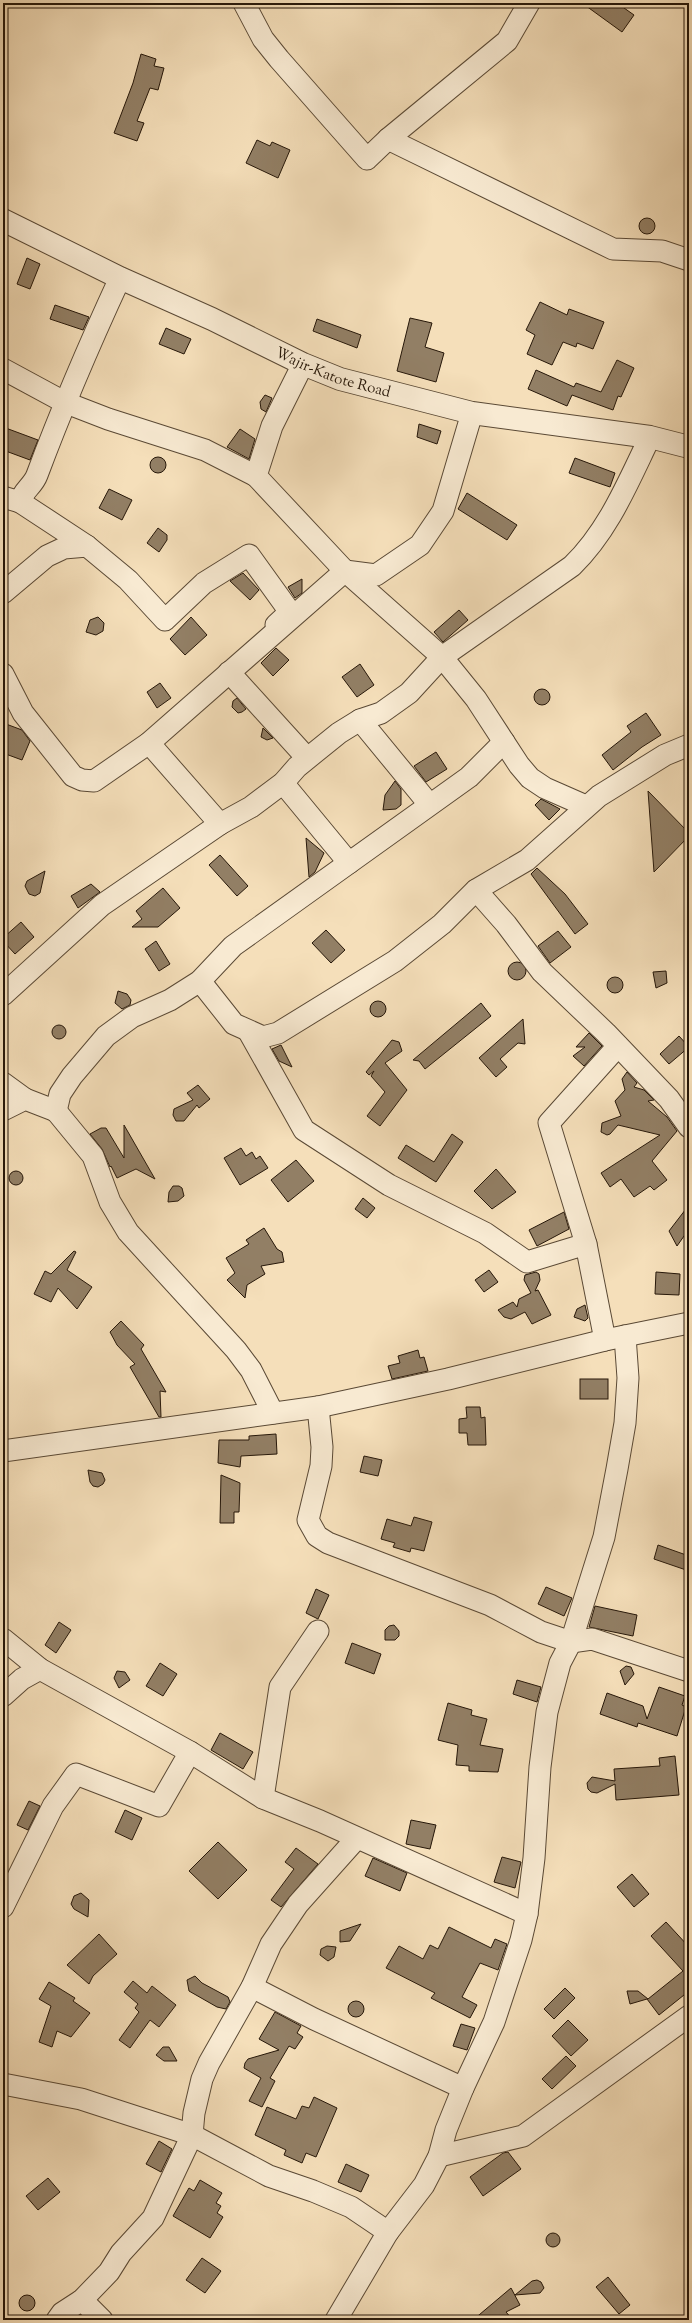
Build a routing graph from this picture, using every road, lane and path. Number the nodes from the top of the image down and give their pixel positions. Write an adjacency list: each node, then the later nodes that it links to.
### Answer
1 (244, 3): 3 (street)
2 (529, 3): 3 (street)
3 (388, 139): 5 (street)
4 (3, 220): 6 (street, Wajir-Katote Road)
5 (689, 260)
6 (120, 278): 7 (street, Wajir-Katote Road); 9 (street)
7 (304, 364): 10 (street, Wajir-Katote Road); 13 (street)
8 (3, 369): 9 (street)
9 (64, 402): 13 (street); 14 (street)
10 (472, 413): 11 (street, Wajir-Katote Road); 16 (street)
11 (650, 437): 12 (street, Wajir-Katote Road); 18 (street)
12 (689, 446)
13 (256, 476): 16 (street)
14 (11, 500): 15 (street)
15 (87, 546): 17 (street); 19 (street)
16 (345, 571): 18 (street); 19 (street)
17 (3, 593)
18 (442, 658): 21 (street); 22 (street)
19 (229, 672): 23 (street); 25 (street)
20 (3, 674): 23 (street)
21 (360, 720): 25 (street); 27 (street)
22 (504, 742): 27 (street); 28 (street)
23 (149, 743): 29 (street)
24 (689, 745): 28 (street)
25 (307, 758): 26 (street)
26 (283, 783): 29 (street); 30 (street)
27 (429, 804): 30 (street)
28 (586, 806): 31 (street)
29 (220, 824): 33 (street)
30 (349, 863): 32 (street)
31 (476, 890): 34 (street); 35 (street)
32 (200, 981): 34 (street); 39 (street)
33 (3, 995)
34 (249, 1032): 41 (street)
35 (618, 1046): 40 (street); 41 (street)
36 (3, 1083): 37 (street)
37 (25, 1099): 38 (street); 39 (street)
38 (3, 1110)
39 (56, 1111): 45 (street)
40 (689, 1127)
41 (586, 1244): 43 (street)
42 (689, 1323): 43 (street)
43 (615, 1338): 44 (street); 49 (street)
44 (318, 1407): 45 (street); 49 (street)
45 (273, 1413): 46 (street)
46 (3, 1450)
47 (318, 1631): 54 (street)
48 (3, 1639): 50 (street)
49 (571, 1642): 51 (street); 57 (street)
50 (40, 1669): 52 (street); 53 (street)
51 (689, 1671)
52 (3, 1696)
53 (190, 1752): 54 (street); 56 (street)
54 (263, 1798): 55 (street)
55 (356, 1839): 57 (street); 58 (street)
56 (3, 1907)
57 (527, 1914): 61 (street)
58 (252, 1987): 61 (street); 62 (street)
59 (689, 2016): 63 (street)
60 (3, 2084): 62 (street)
61 (463, 2088): 63 (street)
62 (192, 2135): 64 (street); 65 (street)
63 (439, 2156): 64 (street)
64 (388, 2232): 68 (street)
65 (82, 2300): 66 (street); 67 (street)
66 (57, 2320)
67 (102, 2320)
68 (336, 2320)

